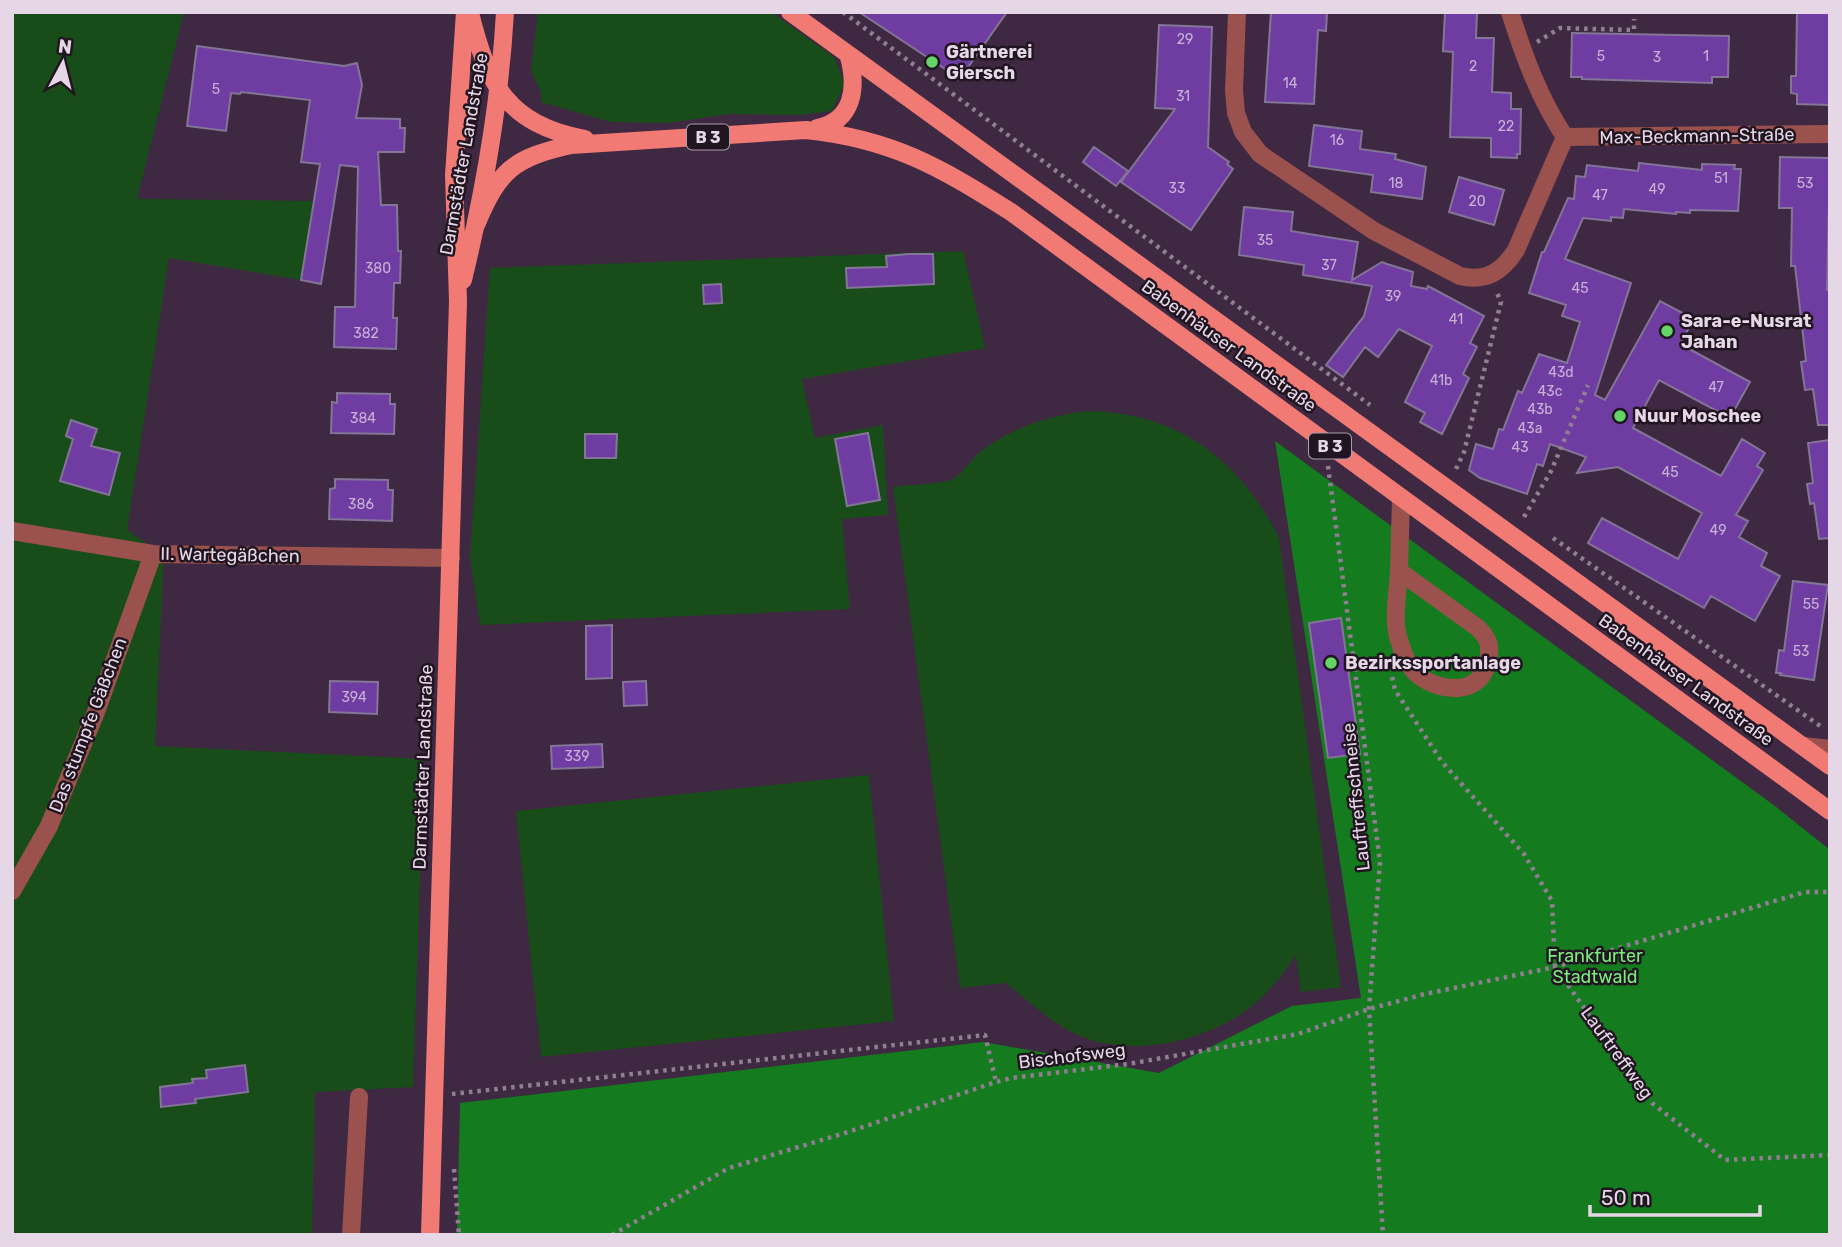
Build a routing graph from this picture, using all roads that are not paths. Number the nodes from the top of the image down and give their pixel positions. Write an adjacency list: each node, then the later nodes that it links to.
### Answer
1 (467, 12): 7 (main road, Babenhäuser Landstraße / B 3); 13 (main road, Darmstädter Landstraße)
2 (505, 12): 7 (main road, Darmstädter Landstraße)
3 (790, 12): 6 (main road, Babenhäuser Landstraße / B 3)
4 (1237, 12): 10 (street)
5 (1510, 12): 10 (street)
6 (849, 57): 8 (main road, B 3); 19 (main road, Babenhäuser Landstraße / B 3)
7 (498, 91): 11 (main road, Babenhäuser Landstraße / B 3); 12 (main road, Darmstädter Landstraße)
8 (806, 130): 11 (main road, Babenhäuser Landstraße / B 3); 14 (main road, Babenhäuser Landstraße / B 3)
9 (1830, 134): 10 (street, Max-Beckmann-Straße)
10 (1564, 137)
11 (609, 144): 12 (main road, Babenhäuser Landstraße)
12 (476, 225): 13 (main road, Darmstädter Landstraße)
13 (458, 301): 17 (main road, Darmstädter Landstraße)
14 (1401, 498): 18 (street); 22 (main road, Babenhäuser Landstraße / B 3)
15 (12, 531): 16 (street, II. Wartegäßchen)
16 (153, 554): 17 (street, II. Wartegäßchen); 23 (street, Das stumpfe Gäßchen)
17 (451, 558): 26 (main road, Darmstädter Landstraße)
18 (1399, 571): 18 (street)
19 (1804, 746): 20 (street); 21 (main road, Babenhäuser Landstraße / B 3)
20 (1830, 750)
21 (1830, 766)
22 (1830, 811)
23 (12, 891)
24 (359, 1097): 25 (street)
25 (351, 1235)
26 (430, 1235)

